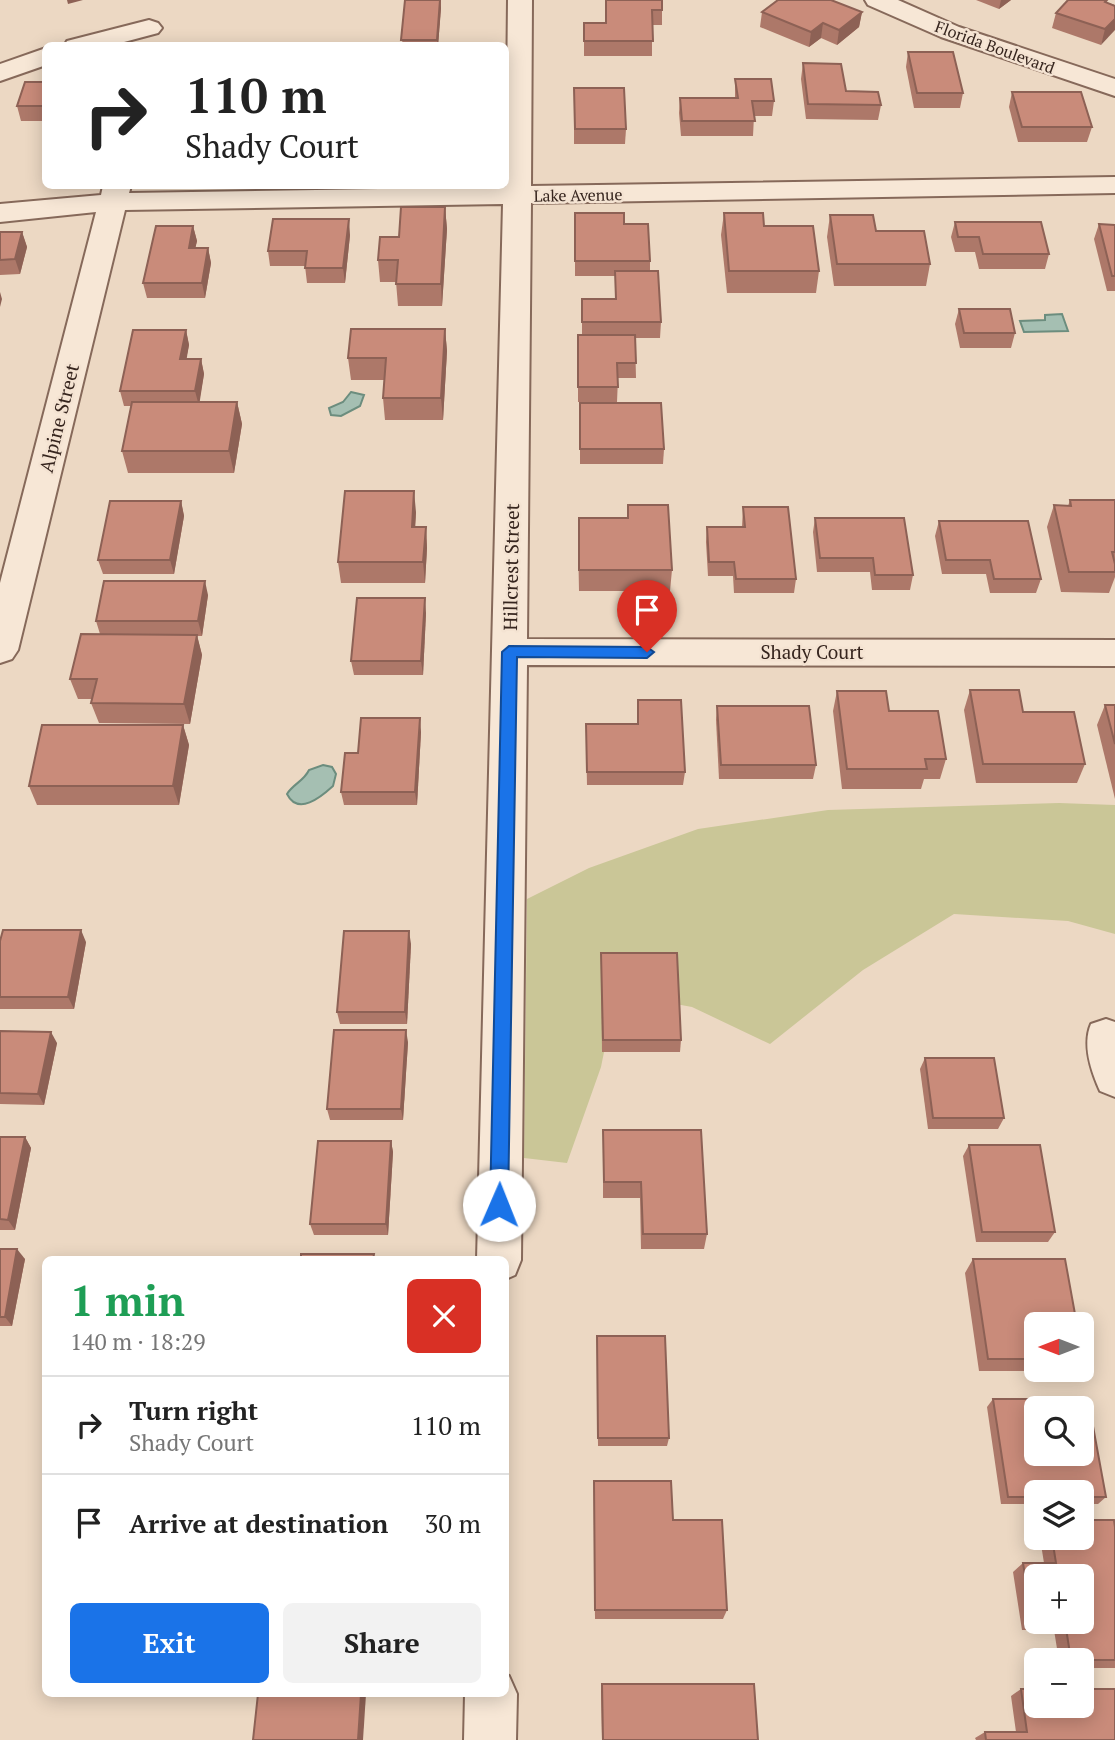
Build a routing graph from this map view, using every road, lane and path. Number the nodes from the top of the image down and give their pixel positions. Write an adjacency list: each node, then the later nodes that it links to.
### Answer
1 (156, 0): 4 (street)
2 (520, 0): 11 (street, Hillcrest Street)
3 (877, 0): 8 (street, Florida Boulevard)
4 (148, 37): 5 (street)
5 (108, 42)
6 (42, 57): 7 (street)
7 (0, 73)
8 (1115, 88)
9 (1115, 185): 11 (street, Lake Avenue)
10 (115, 194): 11 (street, Lake Avenue); 12 (street, Lake Avenue); 13 (street, Alpine Street)
11 (517, 196): 14 (street, Hillcrest Street)
12 (0, 213)
13 (0, 650)
14 (509, 652): 15 (street, Shady Court); 18 (street, Hillcrest Street)
15 (1115, 653)
16 (1106, 1037): 17 (street)
17 (1115, 1078)
18 (499, 1256)
19 (491, 1697): 20 (street)
20 (490, 1740)

